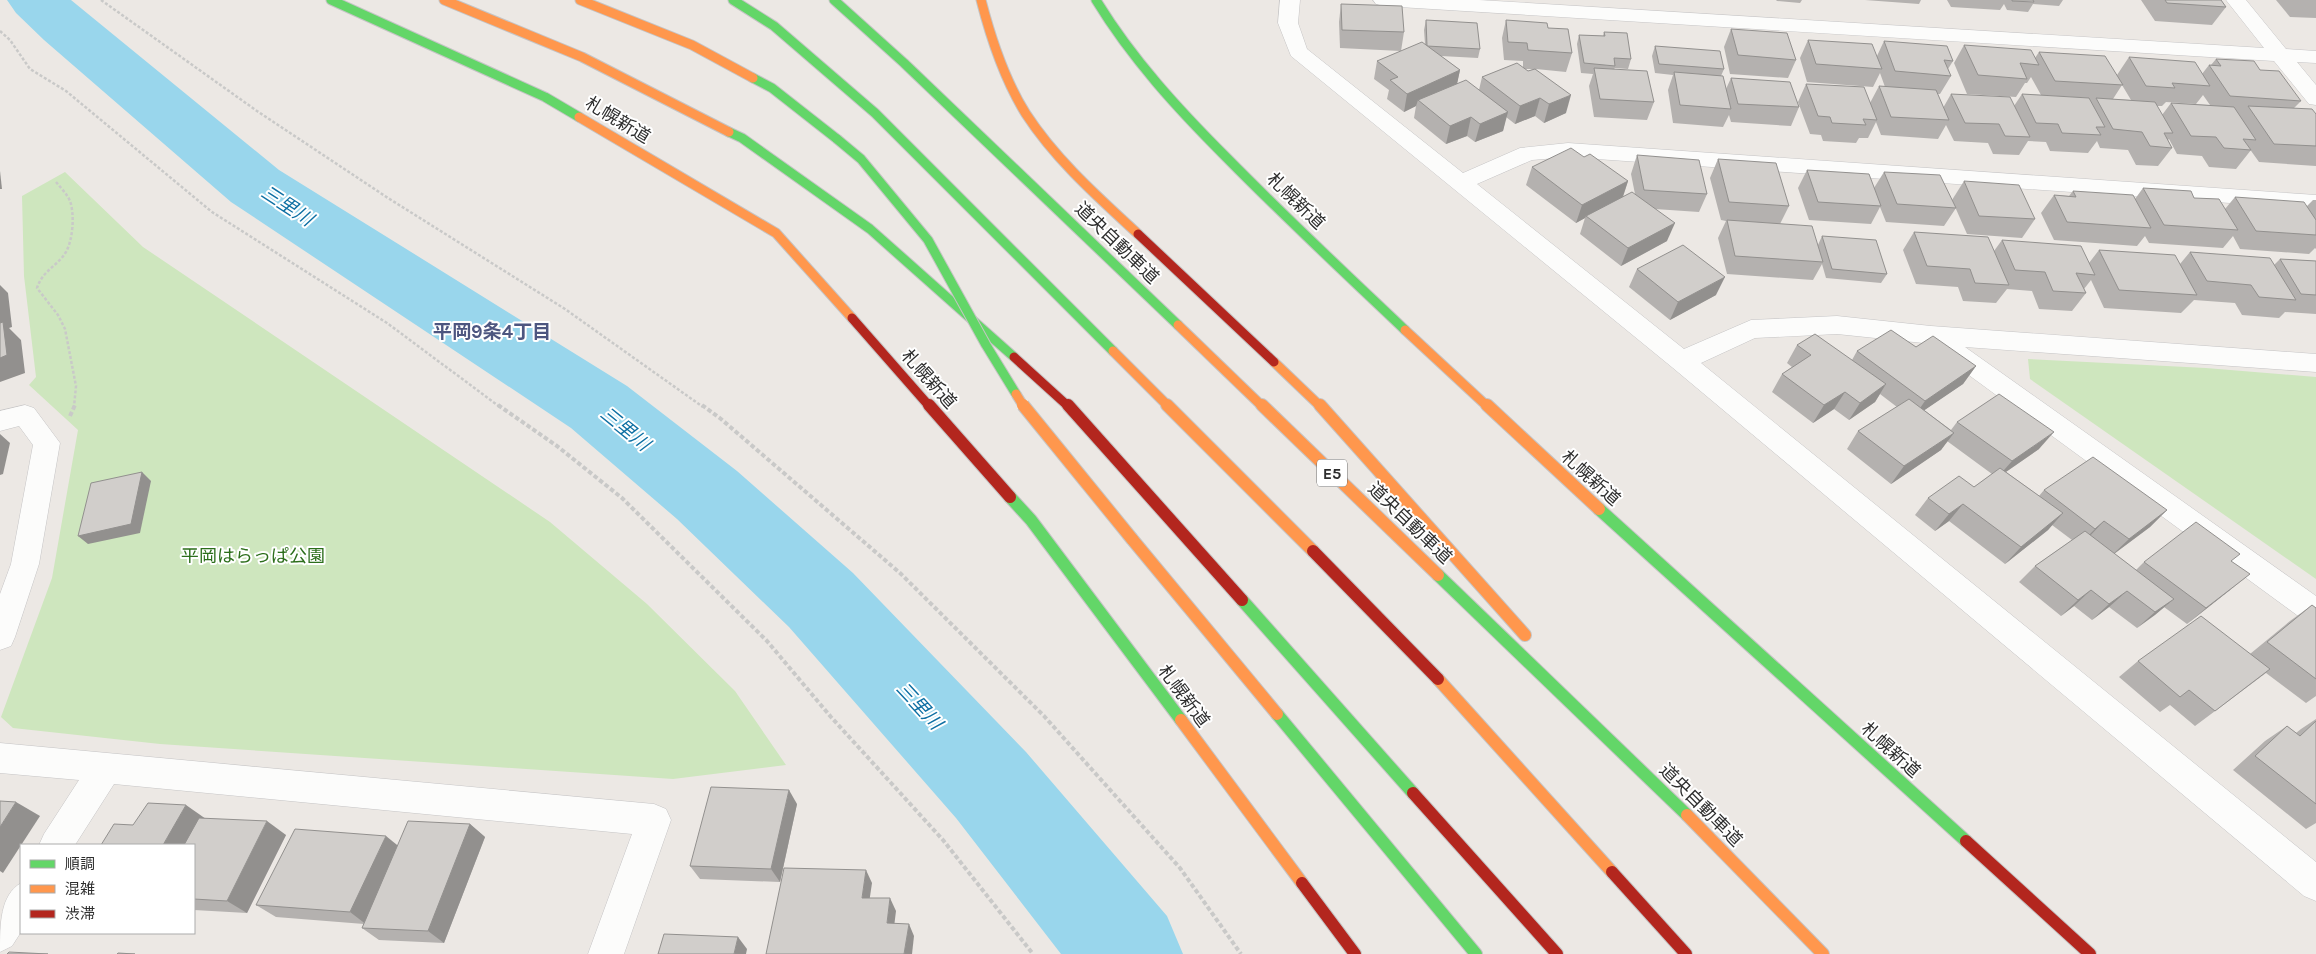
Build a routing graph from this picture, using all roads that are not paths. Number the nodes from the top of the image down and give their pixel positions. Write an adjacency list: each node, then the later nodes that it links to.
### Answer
1 (331, 0): 32 (main road, 札幌新道)
2 (444, 0): 34 (main road)
3 (580, 0): 33 (main road, bridge)
4 (733, 0): 35 (main road)
5 (834, 0): 26 (main road, 道央自動車道 / E5)
6 (981, 0): 22 (main road)
7 (1096, 0): 37 (main road, 札幌新道)
8 (1290, 0): 14 (street)
9 (1384, 0): 11 (street)
10 (2236, 0): 11 (street)
11 (2280, 54): 12 (street); 13 (street)
12 (2316, 57)
13 (2316, 99)
14 (1462, 183): 15 (street); 17 (street)
15 (2316, 202)
16 (1931, 335): 17 (street); 18 (street); 20 (street)
17 (1682, 361): 28 (street)
18 (2316, 362)
19 (0, 422): 21 (street)
20 (2316, 612)
21 (0, 638)
22 (1531, 642)
23 (1571, 687): 26 (main road)
24 (0, 758): 25 (street)
25 (105, 769): 27 (street); 31 (street)
26 (1663, 790): 36 (main road, 道央自動車道 / E5)
27 (57, 844)
28 (2316, 884)
29 (20, 902): 30 (street)
30 (0, 934)
31 (606, 954)
32 (1355, 954)
33 (1476, 954)
34 (1557, 954)
35 (1686, 954)
36 (1823, 954)
37 (2090, 954)

